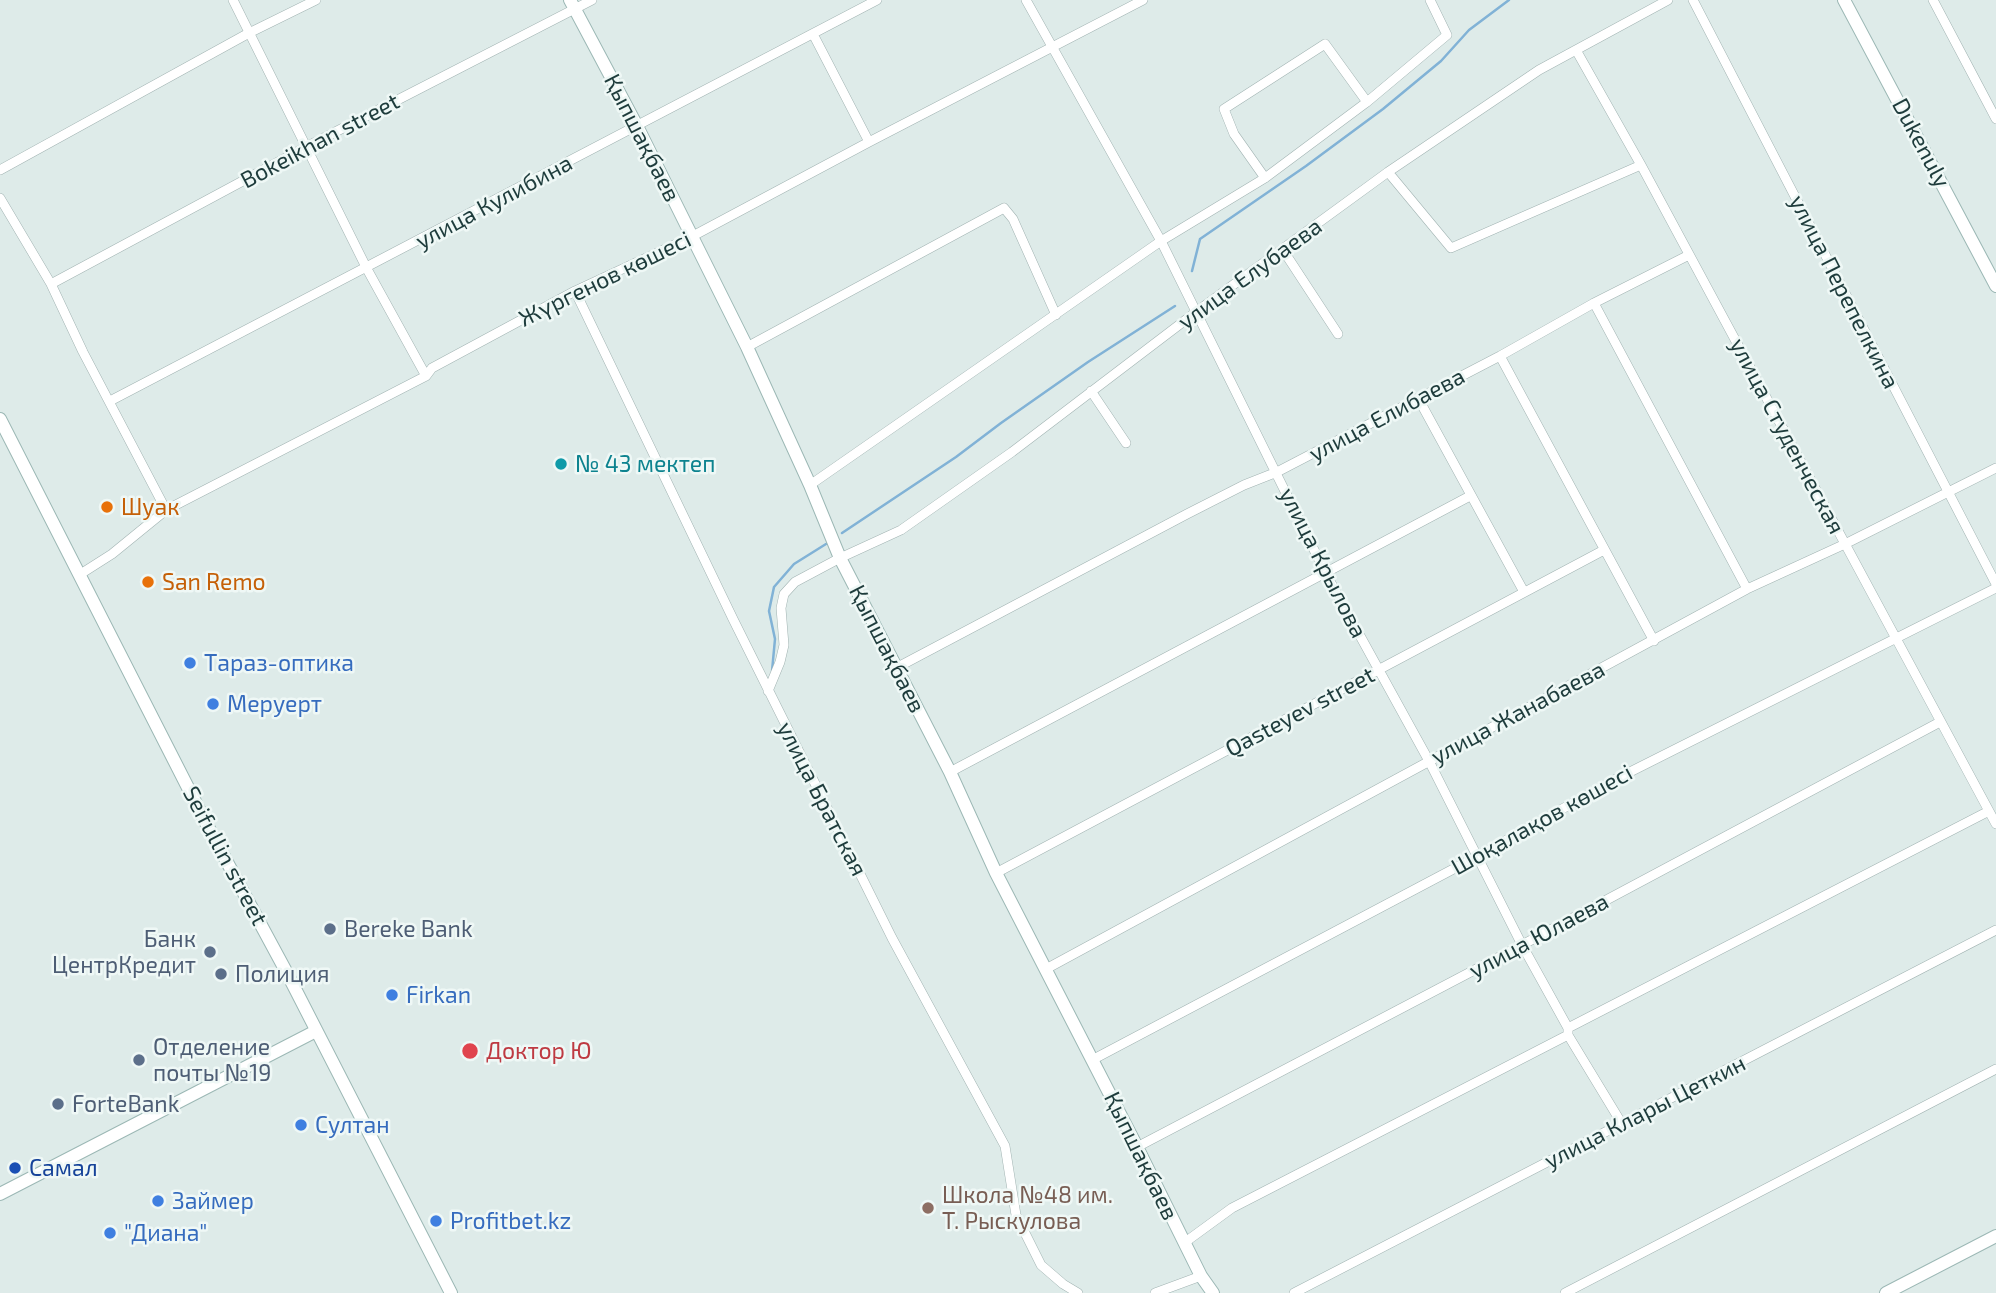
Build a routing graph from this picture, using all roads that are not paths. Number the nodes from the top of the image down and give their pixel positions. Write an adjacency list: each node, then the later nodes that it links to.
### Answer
1 (233, 0): 13 (street)
2 (316, 0): 13 (street)
3 (592, 0): 12 (street, Bokeikhan street)
4 (877, 0): 14 (street, улица Кулибина)
5 (1026, 0): 15 (street, улица Крылова)
6 (1143, 0): 15 (street, Жүргенов көшесі)
7 (1430, 0): 17 (street)
8 (1668, 0): 16 (street, улица Елубаева)
9 (1693, 0): 50 (street, улица Перепелкина)
10 (1844, 0): 33 (street, Dukenuly)
11 (1933, 0): 18 (street)
12 (573, 4): 19 (street, Қыпшақбаев); 21 (street, Bokeikhan street)
13 (249, 33): 21 (street); 23 (street)
14 (813, 34): 19 (street, улица Кулибина); 20 (street)
15 (1051, 47): 20 (street, Жүргенов көшесі); 28 (street, улица Крылова)
16 (1576, 50): 22 (street, улица Студенческая); 24 (street, улица Елубаева)
17 (1367, 102): 25 (street); 25 (street)
18 (1996, 119)
19 (637, 127): 27 (street, Қыпшақбаев); 31 (street, улица Кулибина)
20 (869, 142): 27 (street, Жүргенов көшесі)
21 (306, 147): 31 (street); 32 (street, Bokeikhan street)
22 (1641, 165): 24 (street); 30 (street, улица Студенческая)
23 (0, 170)
24 (1388, 172): 29 (street, улица Елубаева)
25 (1265, 178): 28 (street)
26 (0, 198): 32 (street)
27 (691, 237): 34 (street, Жүргенов көшесі); 39 (street, Қыпшақбаев)
28 (1161, 241): 36 (street, улица Крылова); 37 (street)
29 (1283, 250): 36 (street, улица Елубаева); 38 (street)
30 (1689, 255): 35 (street, улица Елибаева); 53 (street, улица Студенческая)
31 (367, 269): 41 (street); 44 (street, улица Кулибина)
32 (51, 284): 44 (street)
33 (1996, 286)
34 (575, 291): 41 (street, Жүргенов көшесі); 65 (street, улица Братская)
35 (1594, 303): 40 (street, улица Елибаева); 59 (street)
36 (1196, 312): 42 (street, улица Елубаева); 48 (street, улица Крылова)
37 (1056, 315): 39 (street); 49 (street)
38 (1338, 334)
39 (747, 347): 49 (street, Қыпшақбаев)
40 (1500, 356): 43 (street, улица Елибаева); 54 (street)
41 (426, 376): 52 (street, Жүргенов көшесі)
42 (1091, 391): 46 (street); 55 (street, улица Елубаева)
43 (1418, 398): 48 (street, улица Елибаева); 51 (street)
44 (110, 401): 52 (street)
45 (0, 419): 57 (street, Seifullin street)
46 (1126, 443)
47 (1996, 468): 50 (street, улица Жанабаева)
48 (1277, 472): 56 (street, улица Крылова); 63 (street, улица Елибаева)
49 (810, 485): 55 (street, Қыпшақбаев)
50 (1948, 492): 53 (street, улица Жанабаева); 58 (street, улица Перепелкина)
51 (1470, 496): 56 (street); 60 (street)
52 (166, 510): 57 (street, Жүргенов көшесі)
53 (1845, 544): 59 (street, улица Жанабаева); 61 (street, улица Студенческая)
54 (1604, 550): 60 (street, Qasteyev street); 62 (street)
55 (840, 558): 63 (street, Қыпшақбаев); 65 (street, улица Елубаева)
56 (1326, 573): 64 (street, улица Крылова); 68 (street)
57 (79, 575): 76 (street, Seifullin street)
58 (1996, 586): 61 (street, Шоқалақов көшесі)
59 (1747, 589): 62 (street, улица Жанабаева)
60 (1524, 592): 64 (street, Qasteyev street)
61 (1896, 639): 66 (street, улица Студенческая); 71 (street, Шоқалақов көшесі)
62 (1654, 640): 67 (street, улица Жанабаева)
63 (896, 668): 68 (street, Қыпшақбаев)
64 (1378, 671): 67 (street, улица Крылова); 72 (street, Qasteyev street)
65 (768, 691): 87 (street, улица Братская)
66 (1940, 722): 69 (street, улица Студенческая); 74 (street, улица Юлаева)
67 (1429, 761): 71 (street, улица Крылова); 75 (street, улица Жанабаева)
68 (950, 772): 72 (street, Қыпшақбаев)
69 (1989, 811): 70 (street, улица Студенческая); 77 (street)
70 (1996, 824)
71 (1478, 856): 74 (street, улица Крылова); 78 (street, Шоқалақов көшесі)
72 (996, 873): 75 (street, Қыпшақбаев)
73 (1996, 930): 80 (street, улица Клары Цеткин)
74 (1522, 945): 77 (street, улица Крылова); 81 (street, улица Юлаева)
75 (1046, 969): 78 (street, Қыпшақбаев)
76 (316, 1031): 82 (street); 86 (street, Seifullin street)
77 (1568, 1032): 80 (street, улица Крылова); 84 (street)
78 (1092, 1060): 81 (street, Қыпшақбаев)
79 (1996, 1069): 91 (street)
80 (1622, 1124): 90 (street, улица Клары Цеткин)
81 (1137, 1147): 84 (street, Қыпшақбаев)
82 (0, 1194)
83 (1996, 1236): 92 (street)
84 (1184, 1243): 85 (street, Қыпшақбаев)
85 (1201, 1276): 88 (street); 89 (street, Қыпшақбаев)
86 (451, 1293)
87 (1078, 1293)
88 (1155, 1293)
89 (1213, 1293)
90 (1294, 1293)
91 (1565, 1293)
92 (1886, 1293)

